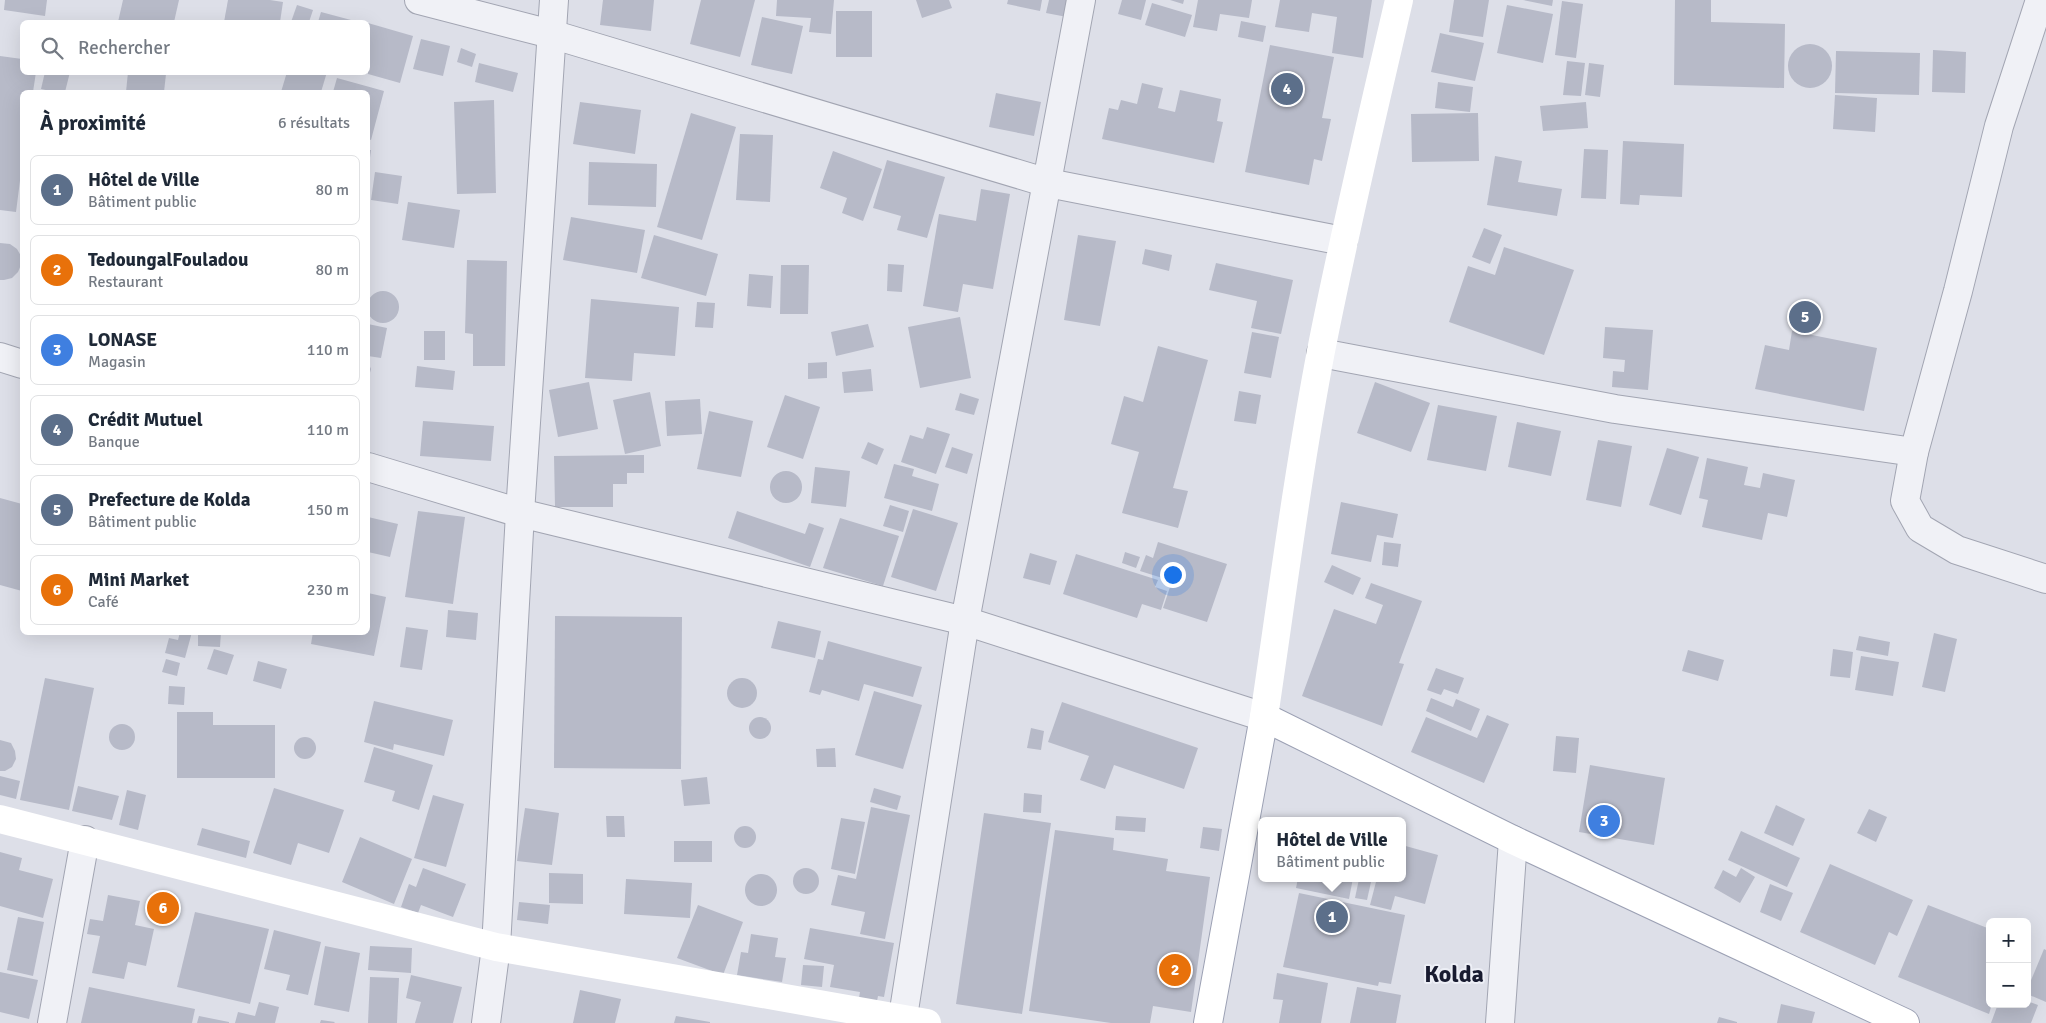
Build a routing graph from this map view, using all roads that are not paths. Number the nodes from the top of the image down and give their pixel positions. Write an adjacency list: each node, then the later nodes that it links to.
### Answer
1 (419, 0): 6 (street)
2 (554, 0): 6 (street)
3 (1080, 0): 7 (street)
4 (1399, 0): 8 (main road)
5 (2040, 0): 12 (street)
6 (551, 34): 7 (street); 14 (street)
7 (1048, 183): 8 (street); 16 (street)
8 (1343, 241): 9 (main road)
9 (1321, 352): 12 (street); 17 (main road)
10 (0, 357): 11 (street)
11 (20, 363)
12 (1914, 452): 15 (street)
13 (370, 468): 14 (street)
14 (520, 513): 16 (street); 21 (street)
15 (2046, 579)
16 (965, 621): 17 (street); 22 (street)
17 (1264, 717): 20 (main road); 25 (main road)
18 (0, 819): 19 (main road)
19 (85, 840): 21 (main road); 23 (street)
20 (1513, 840): 26 (street); 27 (main road)
21 (496, 948): 22 (main road); 24 (street)
22 (911, 1022)
23 (52, 1023)
24 (486, 1023)
25 (1208, 1023)
26 (1500, 1023)
27 (1905, 1023)

